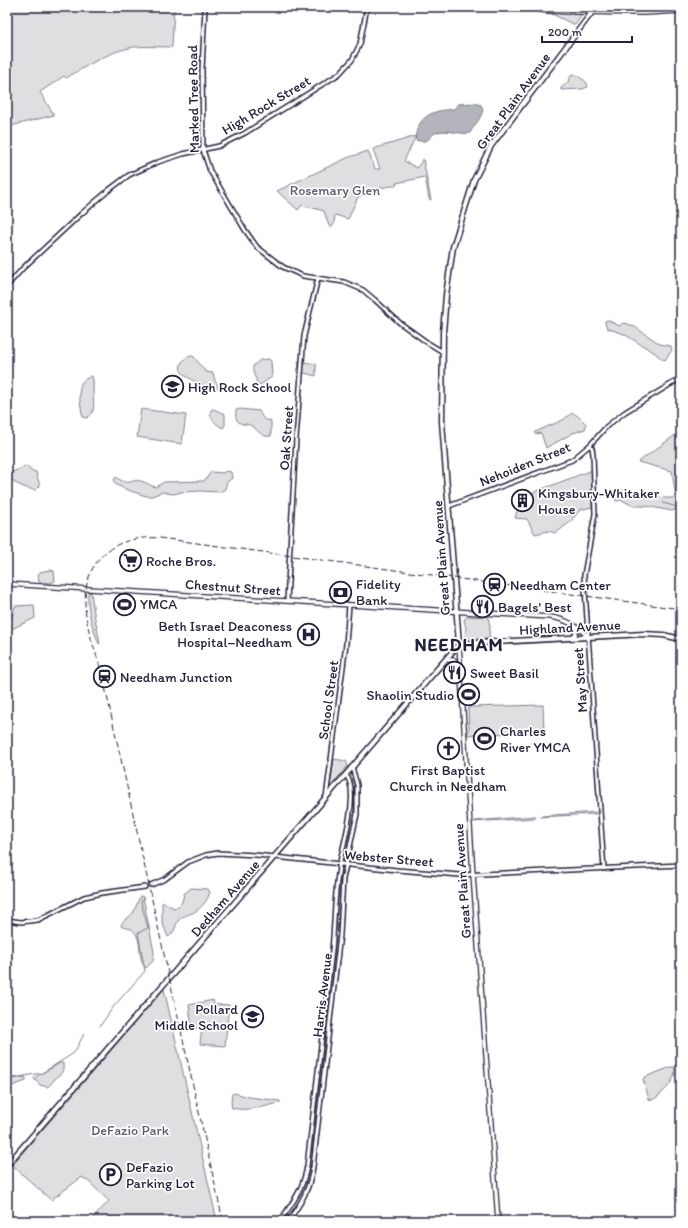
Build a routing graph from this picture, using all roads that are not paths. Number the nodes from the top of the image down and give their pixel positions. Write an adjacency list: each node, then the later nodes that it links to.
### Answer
1 (205, 7): 9 (street, Marked Tree Road)
2 (367, 7): 9 (street, High Rock Street)
3 (522, 7): 7 (main road)
4 (596, 7): 7 (main road, Great Plain Avenue)
5 (604, 7): 8 (main road)
6 (681, 11): 8 (main road)
7 (593, 12): 8 (main road); 12 (main road, Great Plain Avenue)
8 (612, 12)
9 (204, 150): 10 (street, Marked Tree Road); 11 (street, High Rock Street)
10 (318, 278): 12 (street, Marked Tree Road); 17 (street, Oak Street)
11 (7, 286)
12 (443, 352): 15 (main road, Great Plain Avenue)
13 (681, 378): 14 (street, Nehoiden Street)
14 (590, 445): 15 (street, Nehoiden Street); 21 (street, May Street)
15 (449, 506): 19 (main road, Great Plain Avenue)
16 (7, 584): 17 (main road, Chestnut Street)
17 (287, 601): 18 (main road, Chestnut Street)
18 (349, 605): 19 (main road, Chestnut Street); 29 (street, School Street)
19 (457, 611): 20 (main road, Chestnut Street); 24 (main road, Great Plain Avenue)
20 (575, 627): 21 (main road, Chestnut Street); 22 (main road)
21 (588, 637): 22 (main road, Highland Avenue); 23 (main road, Highland Avenue); 34 (street, May Street)
22 (572, 638): 24 (main road, Highland Avenue)
23 (681, 639)
24 (459, 644): 25 (main road, Dedham Avenue); 26 (main road, Great Plain Avenue)
25 (446, 660): 26 (main road); 27 (main road, Dedham Avenue)
26 (460, 665): 35 (main road, Great Plain Avenue)
27 (352, 767): 28 (main road, Dedham Avenue); 32 (street, Harris Avenue)
28 (346, 775): 29 (main road, Dedham Avenue); 31 (street, Harris Avenue)
29 (326, 798): 30 (main road, Dedham Avenue)
30 (274, 857): 31 (street, Webster Street); 36 (street, Webster Street); 39 (main road, Dedham Avenue)
31 (339, 864): 32 (street, Webster Street); 40 (street, Harris Avenue)
32 (346, 865): 35 (street, Webster Street); 41 (street, Harris Avenue)
33 (681, 865): 34 (street, Webster Street)
34 (604, 869): 35 (street, Webster Street)
35 (473, 875): 42 (main road, Great Plain Avenue)
36 (151, 885)
37 (145, 887): 38 (street)
38 (7, 920)
39 (7, 1165)
40 (280, 1221)
41 (288, 1221)
42 (498, 1221)

